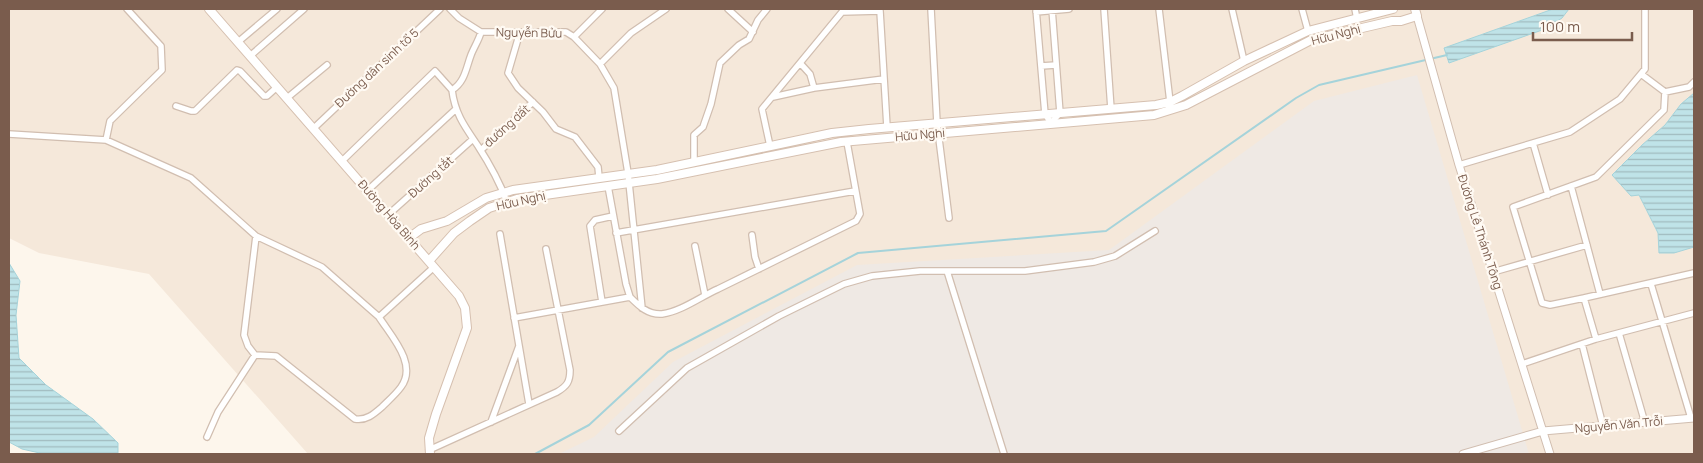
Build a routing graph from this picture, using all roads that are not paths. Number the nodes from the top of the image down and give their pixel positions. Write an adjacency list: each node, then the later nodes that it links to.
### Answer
1 (127, 9): 64 (street)
2 (209, 9): 30 (main road, Đường Hòa Bình)
3 (277, 9): 30 (street)
4 (304, 9): 32 (street)
5 (440, 9): 59 (street, Đường dân sinh tổ 5)
6 (450, 9): 26 (street, Nguyễn Bửu)
7 (602, 9): 29 (street)
8 (666, 9): 36 (street)
9 (728, 9): 28 (street)
10 (767, 9): 28 (street)
11 (931, 9): 56 (street)
12 (1053, 9): 13 (street); 22 (street); 38 (street)
13 (1068, 9)
14 (1104, 9): 53 (street)
15 (1159, 9): 50 (street)
16 (1232, 9): 34 (street)
17 (1302, 9): 25 (street)
18 (1355, 9): 24 (street)
19 (1393, 9): 24 (main road, Hữu Nghị)
20 (1645, 9): 40 (street)
21 (880, 10): 35 (street); 41 (street)
22 (1036, 10): 39 (street)
23 (1416, 12): 33 (main road, Hữu Nghị); 72 (street, Đường Lê Thánh Tông)
24 (1357, 19): 25 (main road, Hữu Nghị)
25 (1308, 31): 31 (main road, Hữu Nghị)
26 (482, 32): 27 (street, Nguyễn Bửu); 45 (street)
27 (520, 32): 29 (street, Nguyễn Bửu); 49 (street)
28 (753, 32): 71 (street)
29 (574, 37): 36 (street, Nguyễn Bửu)
30 (238, 42): 32 (main road, Đường Hòa Bình)
31 (1275, 47): 33 (main road); 34 (main road, Hữu Nghị)
32 (250, 56): 43 (main road, Đường Hòa Bình)
33 (1279, 56): 57 (main road, Hữu Nghị)
34 (1244, 62): 50 (main road, Hữu Nghị)
35 (800, 63): 44 (street); 47 (street)
36 (600, 64): 73 (street, Nguyễn Bửu)
37 (327, 65): 48 (street)
38 (1056, 65): 39 (street); 54 (street)
39 (1041, 66): 55 (street)
40 (1641, 74): 46 (street); 67 (street)
41 (884, 79): 44 (street); 58 (street)
42 (1694, 82): 46 (street)
43 (277, 87): 48 (main road, Đường Hòa Bình); 51 (street)
44 (814, 88): 47 (street)
45 (452, 90): 52 (street); 70 (street)
46 (1665, 92): 77 (street)
47 (773, 97): 68 (street)
48 (287, 98): 59 (main road, Đường Hòa Bình)
49 (533, 102): 69 (street, đường đất); 74 (street)
50 (1170, 102): 53 (main road, Hữu Nghị)
51 (176, 106)
52 (456, 109): 63 (street); 78 (street)
53 (1111, 109): 54 (main road, Hữu Nghị)
54 (1060, 113): 55 (main road, Hữu Nghị); 57 (street)
55 (1045, 114): 56 (main road, Hữu Nghị); 57 (street)
56 (937, 123): 58 (main road, Hữu Nghị); 61 (street)
57 (1051, 124): 61 (main road, Hữu Nghị)
58 (887, 127): 60 (main road, Hữu Nghị)
59 (314, 128): 70 (main road, Đường Hòa Bình)
60 (869, 129): 65 (main road); 68 (main road, Hữu Nghị)
61 (938, 133): 65 (main road, Hữu Nghị); 85 (street)
62 (9, 134): 64 (street)
63 (473, 139): 69 (street); 83 (street, Đường tắt)
64 (106, 140): 91 (street)
65 (871, 140): 66 (main road, Hữu Nghị)
66 (847, 142): 75 (main road, Hữu Nghị); 79 (street)
67 (1533, 143): 72 (street); 81 (street)
68 (770, 146): 71 (main road, Hữu Nghị)
69 (481, 150): 80 (street)
70 (342, 161): 78 (main road, Đường Hòa Bình)
71 (694, 162): 73 (main road, Hữu Nghị)
72 (1458, 165): 100 (street, Đường Lê Thánh Tông)
73 (628, 173): 74 (main road, Hữu Nghị); 75 (street, Nguyễn Bửu)
74 (599, 177): 80 (main road, Hữu Nghị)
75 (629, 183): 76 (main road, Hữu Nghị); 86 (street, Nguyễn Bửu)
76 (608, 186): 82 (main road, Hữu Nghị); 84 (street)
77 (1571, 186): 81 (street); 93 (street)
78 (368, 190): 83 (main road, Đường Hòa Bình)
79 (855, 191): 86 (street); 98 (street)
80 (504, 193): 82 (street); 92 (main road, Hữu Nghị)
81 (1548, 195): 96 (street)
82 (507, 202): 97 (main road, Hữu Nghị)
83 (389, 214): 92 (main road, Đường Hòa Bình)
84 (613, 216): 88 (street); 107 (street)
85 (949, 218)
86 (634, 230): 88 (street); 108 (street, Nguyễn Bửu)
87 (1155, 230): 99 (street)
88 (616, 233): 105 (street)
89 (500, 234): 112 (street)
90 (752, 235): 98 (street)
91 (256, 236): 111 (street); 118 (street)
92 (409, 238): 97 (main road, Đường Hòa Bình)
93 (1587, 245): 96 (street); 103 (street)
94 (694, 246): 104 (street)
95 (546, 249): 109 (street)
96 (1530, 261): 100 (street); 106 (street)
97 (432, 264): 111 (street); 128 (main road, Đường Hòa Bình)
98 (759, 268): 104 (street)
99 (947, 271): 125 (street); 129 (street)
100 (1493, 272): 119 (street, Đường Lê Thánh Tông)
101 (1694, 273): 102 (street)
102 (1651, 284): 103 (street); 113 (street)
103 (1600, 294): 106 (street)
104 (705, 295): 108 (street)
105 (630, 297): 107 (street); 108 (street)
106 (1584, 298): 115 (street)
107 (602, 302): 109 (street)
108 (642, 308)
109 (557, 310): 112 (street); 120 (street)
110 (1694, 313): 113 (street)
111 (378, 317): 118 (street)
112 (514, 318): 117 (street)
113 (1662, 321): 114 (street); 121 (street)
114 (1619, 333): 115 (street); 123 (street)
115 (1596, 339): 116 (street)
116 (1582, 344): 119 (street); 124 (street)
117 (519, 346): 120 (street); 122 (street)
118 (254, 355): 127 (street)
119 (1522, 364): 126 (street, Đường Lê Thánh Tông)
120 (529, 404): 122 (street)
121 (1692, 418): 123 (street, Nguyễn Văn Trỗi)
122 (491, 422): 128 (street)
123 (1646, 423): 124 (street, Nguyễn Văn Trỗi)
124 (1603, 426): 126 (street, Nguyễn Văn Trỗi)
125 (619, 431)
126 (1544, 431): 130 (street, Nguyễn Văn Trỗi); 131 (street, Đường Lê Thánh Tông)
127 (207, 437)
128 (429, 452)
129 (1004, 454)
130 (1463, 454)
131 (1550, 454)

